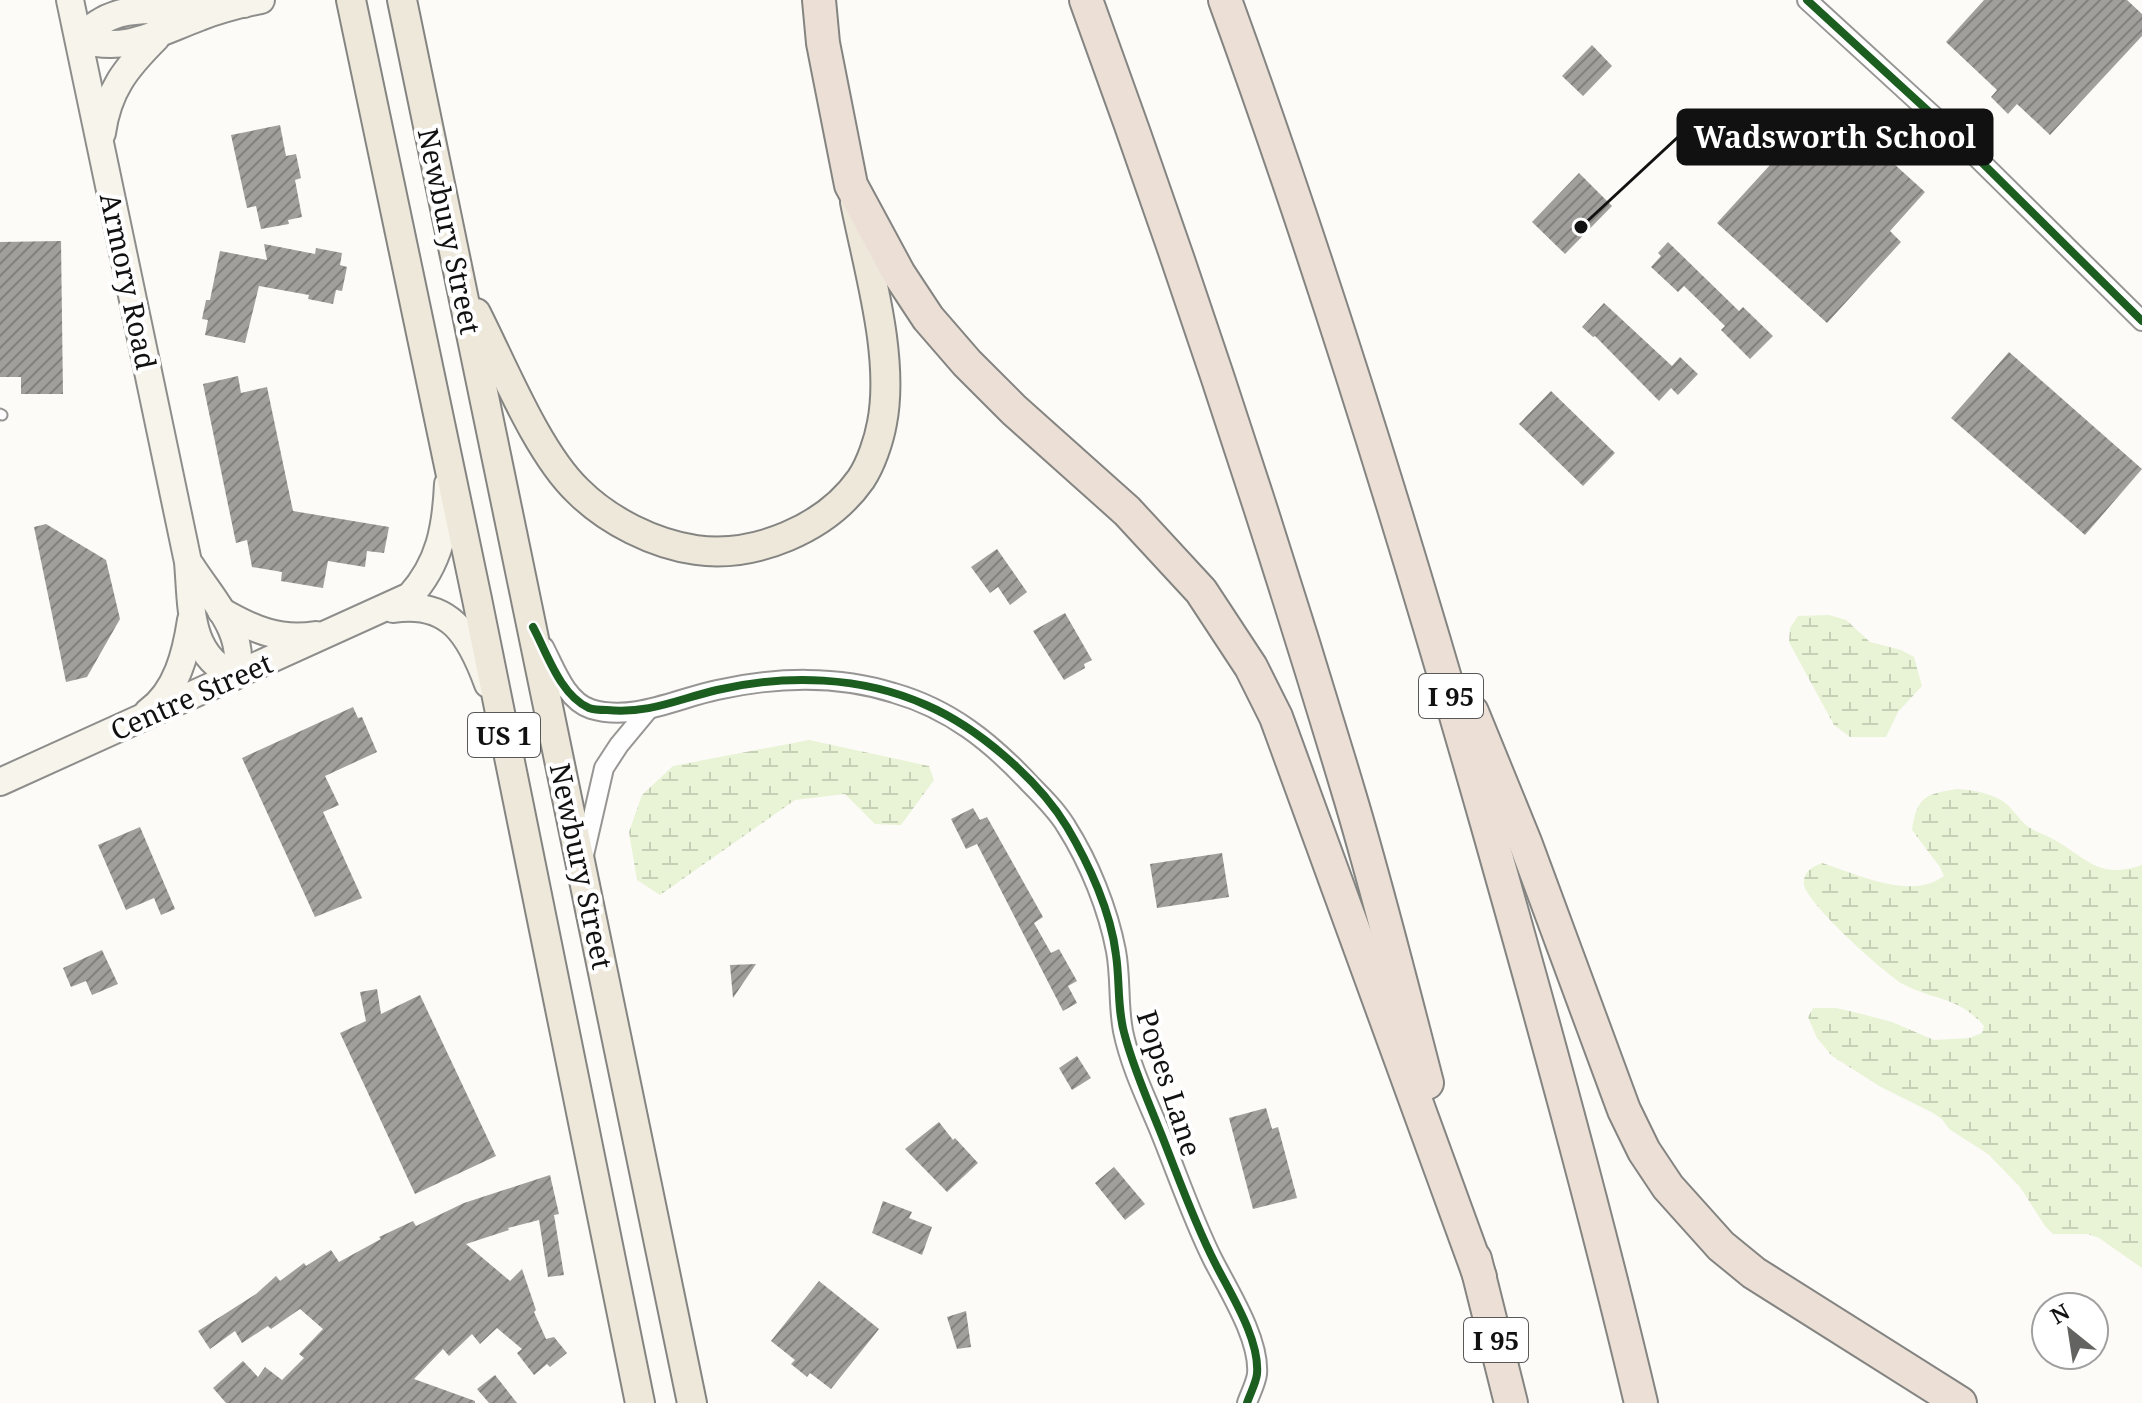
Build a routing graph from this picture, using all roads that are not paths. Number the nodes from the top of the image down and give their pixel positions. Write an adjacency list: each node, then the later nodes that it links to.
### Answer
1 (70, 0): 12 (main road, Armory Road)
2 (351, 0): 18 (main road, Newbury Street / US 1)
3 (402, 0): 16 (main road, Newbury Street / US 1)
4 (800, 0): 13 (highway)
5 (819, 0): 13 (highway)
6 (1086, 0): 32 (highway, I 95)
7 (1225, 0): 20 (highway, I 95)
8 (1807, 0): 17 (street)
9 (253, 2): 10 (main road); 11 (main road)
10 (135, 4): 12 (main road)
11 (158, 36): 12 (main road); 14 (main road)
12 (79, 39): 14 (main road, Armory Road)
13 (823, 43): 15 (highway)
14 (100, 144): 19 (main road, Armory Road)
15 (851, 185): 16 (main road); 32 (highway)
16 (460, 280): 24 (main road, Newbury Street / US 1)
17 (2142, 321)
18 (448, 469): 21 (main road, Centre Street); 28 (main road, Newbury Street / US 1)
19 (188, 562): 22 (main road, Armory Road); 23 (main road, Armory Road)
20 (1424, 604): 37 (highway, I 95); 38 (highway)
21 (381, 610): 25 (main road, Centre Street); 28 (main road, Centre Street)
22 (221, 611): 25 (main road); 26 (main road, Armory Road)
23 (191, 620): 26 (main road, Armory Road); 29 (main road)
24 (533, 627): 27 (street, Popes Lane); 31 (main road, Newbury Street / US 1)
25 (338, 629): 26 (main road, Centre Street)
26 (235, 676): 29 (main road, Centre Street)
27 (648, 710): 31 (street); 35 (street, Popes Lane)
28 (500, 714): 33 (main road, Newbury Street / US 1)
29 (137, 720): 30 (main road, Centre Street)
30 (0, 782)
31 (582, 866): 34 (main road, Newbury Street / US 1)
32 (1480, 1277): 36 (highway, I 95)
33 (640, 1403)
34 (692, 1403)
35 (1247, 1403)
36 (1511, 1403)
37 (1641, 1403)
38 (1960, 1403)

